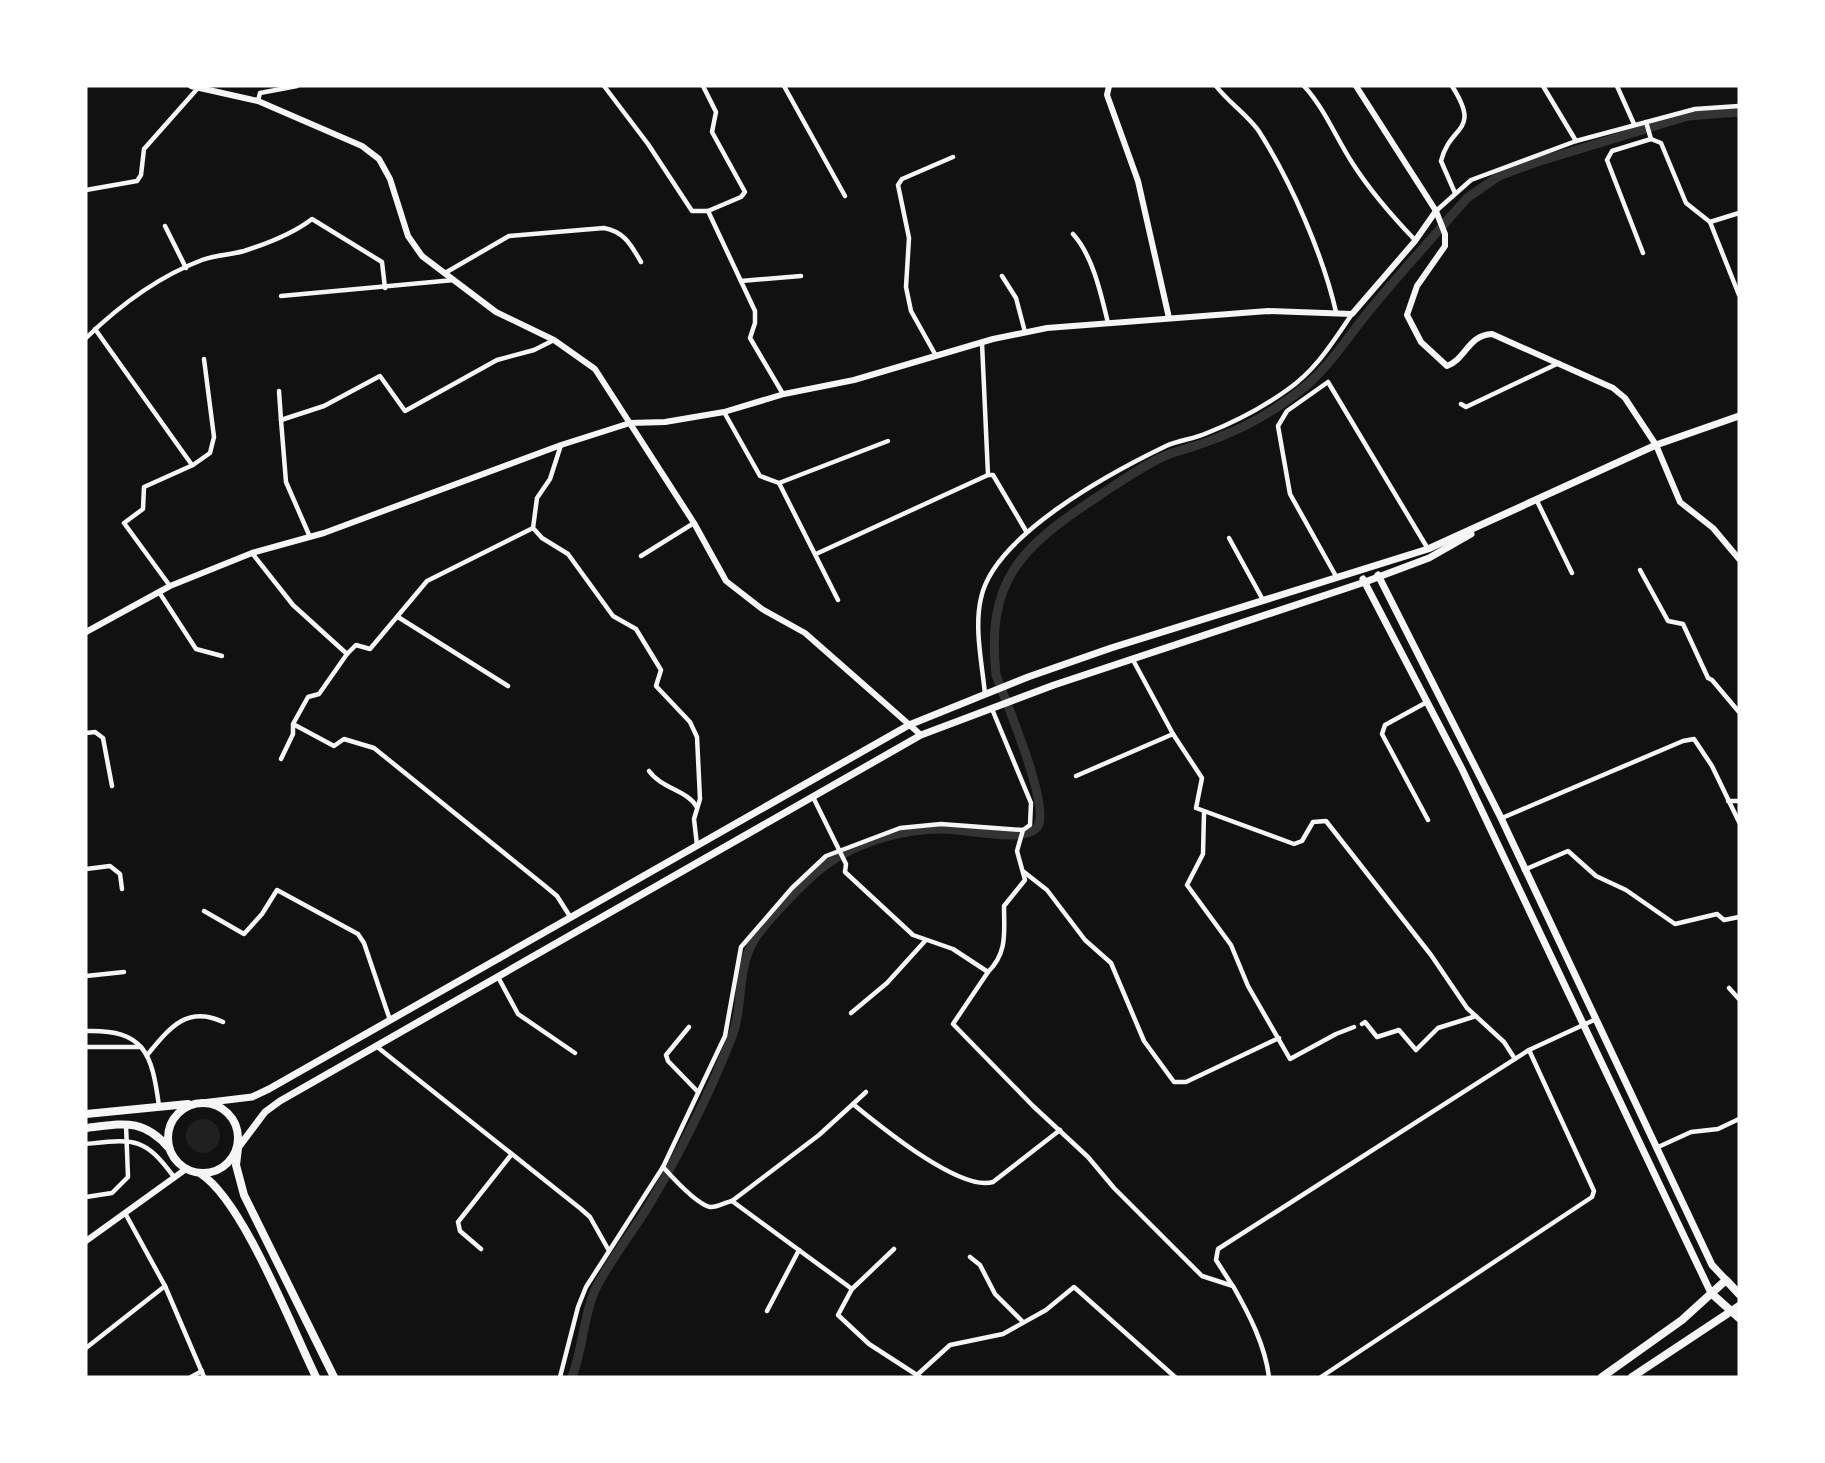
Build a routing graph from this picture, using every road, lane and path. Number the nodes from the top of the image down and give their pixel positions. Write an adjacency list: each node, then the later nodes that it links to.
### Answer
1 (257, 86): 14 (street)
2 (297, 86): 14 (street)
3 (604, 86): 25 (street)
4 (703, 86): 25 (street)
5 (784, 86): 24 (street)
6 (1109, 86): 45 (street)
7 (1216, 86): 43 (street)
8 (1304, 86): 31 (street)
9 (1356, 86): 27 (street)
10 (1452, 86): 23 (street)
11 (1543, 86): 20 (street)
12 (1617, 86): 18 (street)
13 (194, 87): 15 (street); 22 (street)
14 (260, 93): 15 (street)
15 (258, 101): 35 (street)
16 (1739, 106): 17 (street)
17 (1646, 122): 18 (street); 19 (street)
18 (1634, 124): 20 (street)
19 (1651, 139): 28 (street); 32 (street)
20 (1576, 141): 23 (street)
21 (953, 157): 52 (street)
22 (86, 190)
23 (1455, 193): 27 (street)
24 (845, 196)
25 (708, 211): 39 (street)
26 (1739, 213): 28 (street)
27 (1437, 214): 31 (street); 54 (street)
28 (1710, 222): 41 (street)
29 (165, 226): 34 (street)
30 (1073, 234): 46 (street)
31 (1415, 241): 44 (street)
32 (1643, 253)
33 (641, 262): 35 (street)
34 (186, 268): 40 (street); 47 (street)
35 (445, 273): 38 (street)
36 (801, 276): 39 (street)
37 (1002, 276): 48 (street)
38 (455, 280): 40 (street); 50 (street)
39 (741, 281): 56 (street)
40 (385, 288): 42 (street)
41 (1739, 295)
42 (281, 296)
43 (1336, 312): 44 (street); 45 (street)
44 (1352, 314): 72 (street)
45 (1169, 317): 46 (street)
46 (1108, 323): 48 (street)
47 (95, 329): 49 (street); 65 (street)
48 (1025, 332): 51 (street)
49 (86, 338)
50 (554, 340): 60 (street); 61 (street)
51 (982, 343): 52 (street); 66 (street)
52 (935, 354): 56 (street)
53 (204, 359): 65 (street)
54 (1559, 363): 57 (street); 64 (street)
55 (279, 391): 60 (street)
56 (784, 394): 58 (street)
57 (1461, 404)
58 (724, 412): 61 (street); 67 (street)
59 (1739, 416): 64 (main road)
60 (281, 421): 73 (street)
61 (630, 423): 63 (street); 70 (street)
62 (888, 441): 67 (street)
63 (561, 445): 71 (street); 73 (street)
64 (1656, 445): 68 (main road); 79 (street)
65 (193, 465): 87 (street)
66 (988, 475): 72 (street); 77 (street)
67 (779, 483): 77 (street)
68 (1537, 500): 69 (main road); 83 (street)
69 (1498, 519): 75 (main road); 84 (main road)
70 (694, 523): 78 (street); 102 (street)
71 (533, 528): 91 (street); 113 (street)
72 (1026, 531): 97 (street)
73 (310, 538): 76 (street)
74 (1230, 538): 90 (street)
75 (1428, 549): 80 (main road); 85 (street)
76 (252, 553): 87 (street); 93 (street)
77 (816, 554): 89 (street)
78 (641, 556)
79 (1739, 559)
80 (1374, 568): 82 (main road); 84 (main road)
81 (1640, 570): 100 (street)
82 (1360, 572): 85 (main road); 86 (main road)
83 (1572, 573)
84 (1379, 577): 86 (main road); 115 (main road)
85 (1337, 579): 90 (main road)
86 (1365, 582): 95 (main road); 98 (main road)
87 (170, 586): 88 (street)
88 (159, 592): 92 (street); 94 (street)
89 (838, 600)
90 (1264, 601): 97 (main road)
91 (398, 617): 93 (street); 96 (street)
92 (86, 632)
93 (347, 654): 101 (street)
94 (222, 656)
95 (1132, 659): 99 (main road); 104 (street)
96 (508, 686)
97 (985, 693): 102 (main road)
98 (1427, 702): 116 (street); 141 (main road)
99 (992, 708): 105 (main road); 118 (street)
100 (1739, 712)
101 (293, 724): 106 (street); 127 (street)
102 (909, 724): 105 (street); 119 (main road)
103 (86, 733): 109 (street)
104 (1173, 734): 108 (street); 114 (street)
105 (921, 735): 110 (main road)
106 (281, 760)
107 (649, 772): 113 (street)
108 (1076, 776)
109 (112, 786)
110 (812, 796): 120 (street); 132 (main road)
111 (1728, 801): 112 (street); 115 (street); 117 (street)
112 (1739, 801)
113 (696, 807): 119 (street)
114 (1204, 813): 136 (street); 145 (street)
115 (1501, 818): 122 (main road)
116 (1428, 820)
117 (1739, 822)
118 (1023, 830): 120 (street); 123 (street)
119 (697, 845): 127 (main road)
120 (841, 853): 128 (street); 153 (street)
121 (86, 869): 124 (street)
122 (1524, 870): 126 (street); 137 (main road)
123 (1024, 872): 130 (street); 145 (street)
124 (122, 889)
125 (204, 911): 138 (street)
126 (1739, 917)
127 (571, 918): 138 (main road)
128 (925, 941): 130 (street); 135 (street)
129 (124, 972): 131 (street)
130 (988, 972): 162 (street)
131 (86, 976)
132 (498, 976): 146 (main road); 150 (street)
133 (1729, 988): 134 (street)
134 (1739, 999)
135 (851, 1013)
136 (1476, 1016): 140 (street); 152 (street)
137 (1594, 1020): 141 (street); 167 (main road)
138 (390, 1021): 155 (main road)
139 (223, 1022): 151 (street)
140 (1362, 1024)
141 (1583, 1024): 149 (street); 186 (main road)
142 (689, 1027): 153 (street)
143 (1354, 1027): 145 (street)
144 (86, 1031): 147 (street)
145 (1279, 1038)
146 (374, 1044): 166 (main road); 168 (street)
147 (141, 1046): 148 (street); 151 (street)
148 (86, 1047)
149 (1529, 1050): 152 (street); 203 (street)
150 (575, 1053)
151 (148, 1054): 157 (street)
152 (1515, 1059): 184 (street)
153 (698, 1092): 169 (street)
154 (866, 1092): 156 (street)
155 (202, 1103): 157 (main road); 165 (main road); 166 (main road)
156 (853, 1104): 162 (street); 174 (street)
157 (159, 1106): 158 (main road)
158 (86, 1114)
159 (1739, 1119): 167 (street)
160 (126, 1124): 161 (main road); 163 (street); 165 (main road)
161 (86, 1128)
162 (1060, 1130): 184 (street)
163 (128, 1139): 164 (street); 172 (street); 173 (street)
164 (86, 1144)
165 (169, 1148): 170 (main road)
166 (238, 1148): 171 (main road); 199 (main road)
167 (1656, 1148): 182 (main road)
168 (511, 1155): 177 (street); 178 (street)
169 (664, 1168): 174 (street); 178 (street)
170 (186, 1169): 171 (main road); 172 (street)
171 (201, 1174): 198 (main road)
172 (174, 1177): 175 (street)
173 (86, 1197)
174 (732, 1201): 180 (street)
175 (125, 1212): 176 (street); 183 (street)
176 (86, 1241)
177 (481, 1249)
178 (608, 1249): 200 (street)
179 (894, 1249): 185 (street)
180 (799, 1250): 185 (street); 189 (street)
181 (970, 1257): 192 (street)
182 (1726, 1280): 186 (main road); 187 (main road)
183 (165, 1286): 193 (street); 194 (street)
184 (1233, 1286): 202 (street)
185 (852, 1289): 195 (street)
186 (1711, 1293): 190 (main road); 204 (main road)
187 (1739, 1294)
188 (1739, 1306): 190 (main road)
189 (767, 1311)
190 (1730, 1312): 191 (main road); 205 (main road)
191 (1739, 1318)
192 (1023, 1322): 195 (street); 201 (street)
193 (86, 1348)
194 (202, 1371): 196 (street); 197 (street)
195 (919, 1376)
196 (191, 1377)
197 (204, 1377)
198 (316, 1377)
199 (334, 1377)
200 (560, 1377)
201 (1175, 1377)
202 (1269, 1377)
203 (1321, 1377)
204 (1602, 1377)
205 (1632, 1377)

